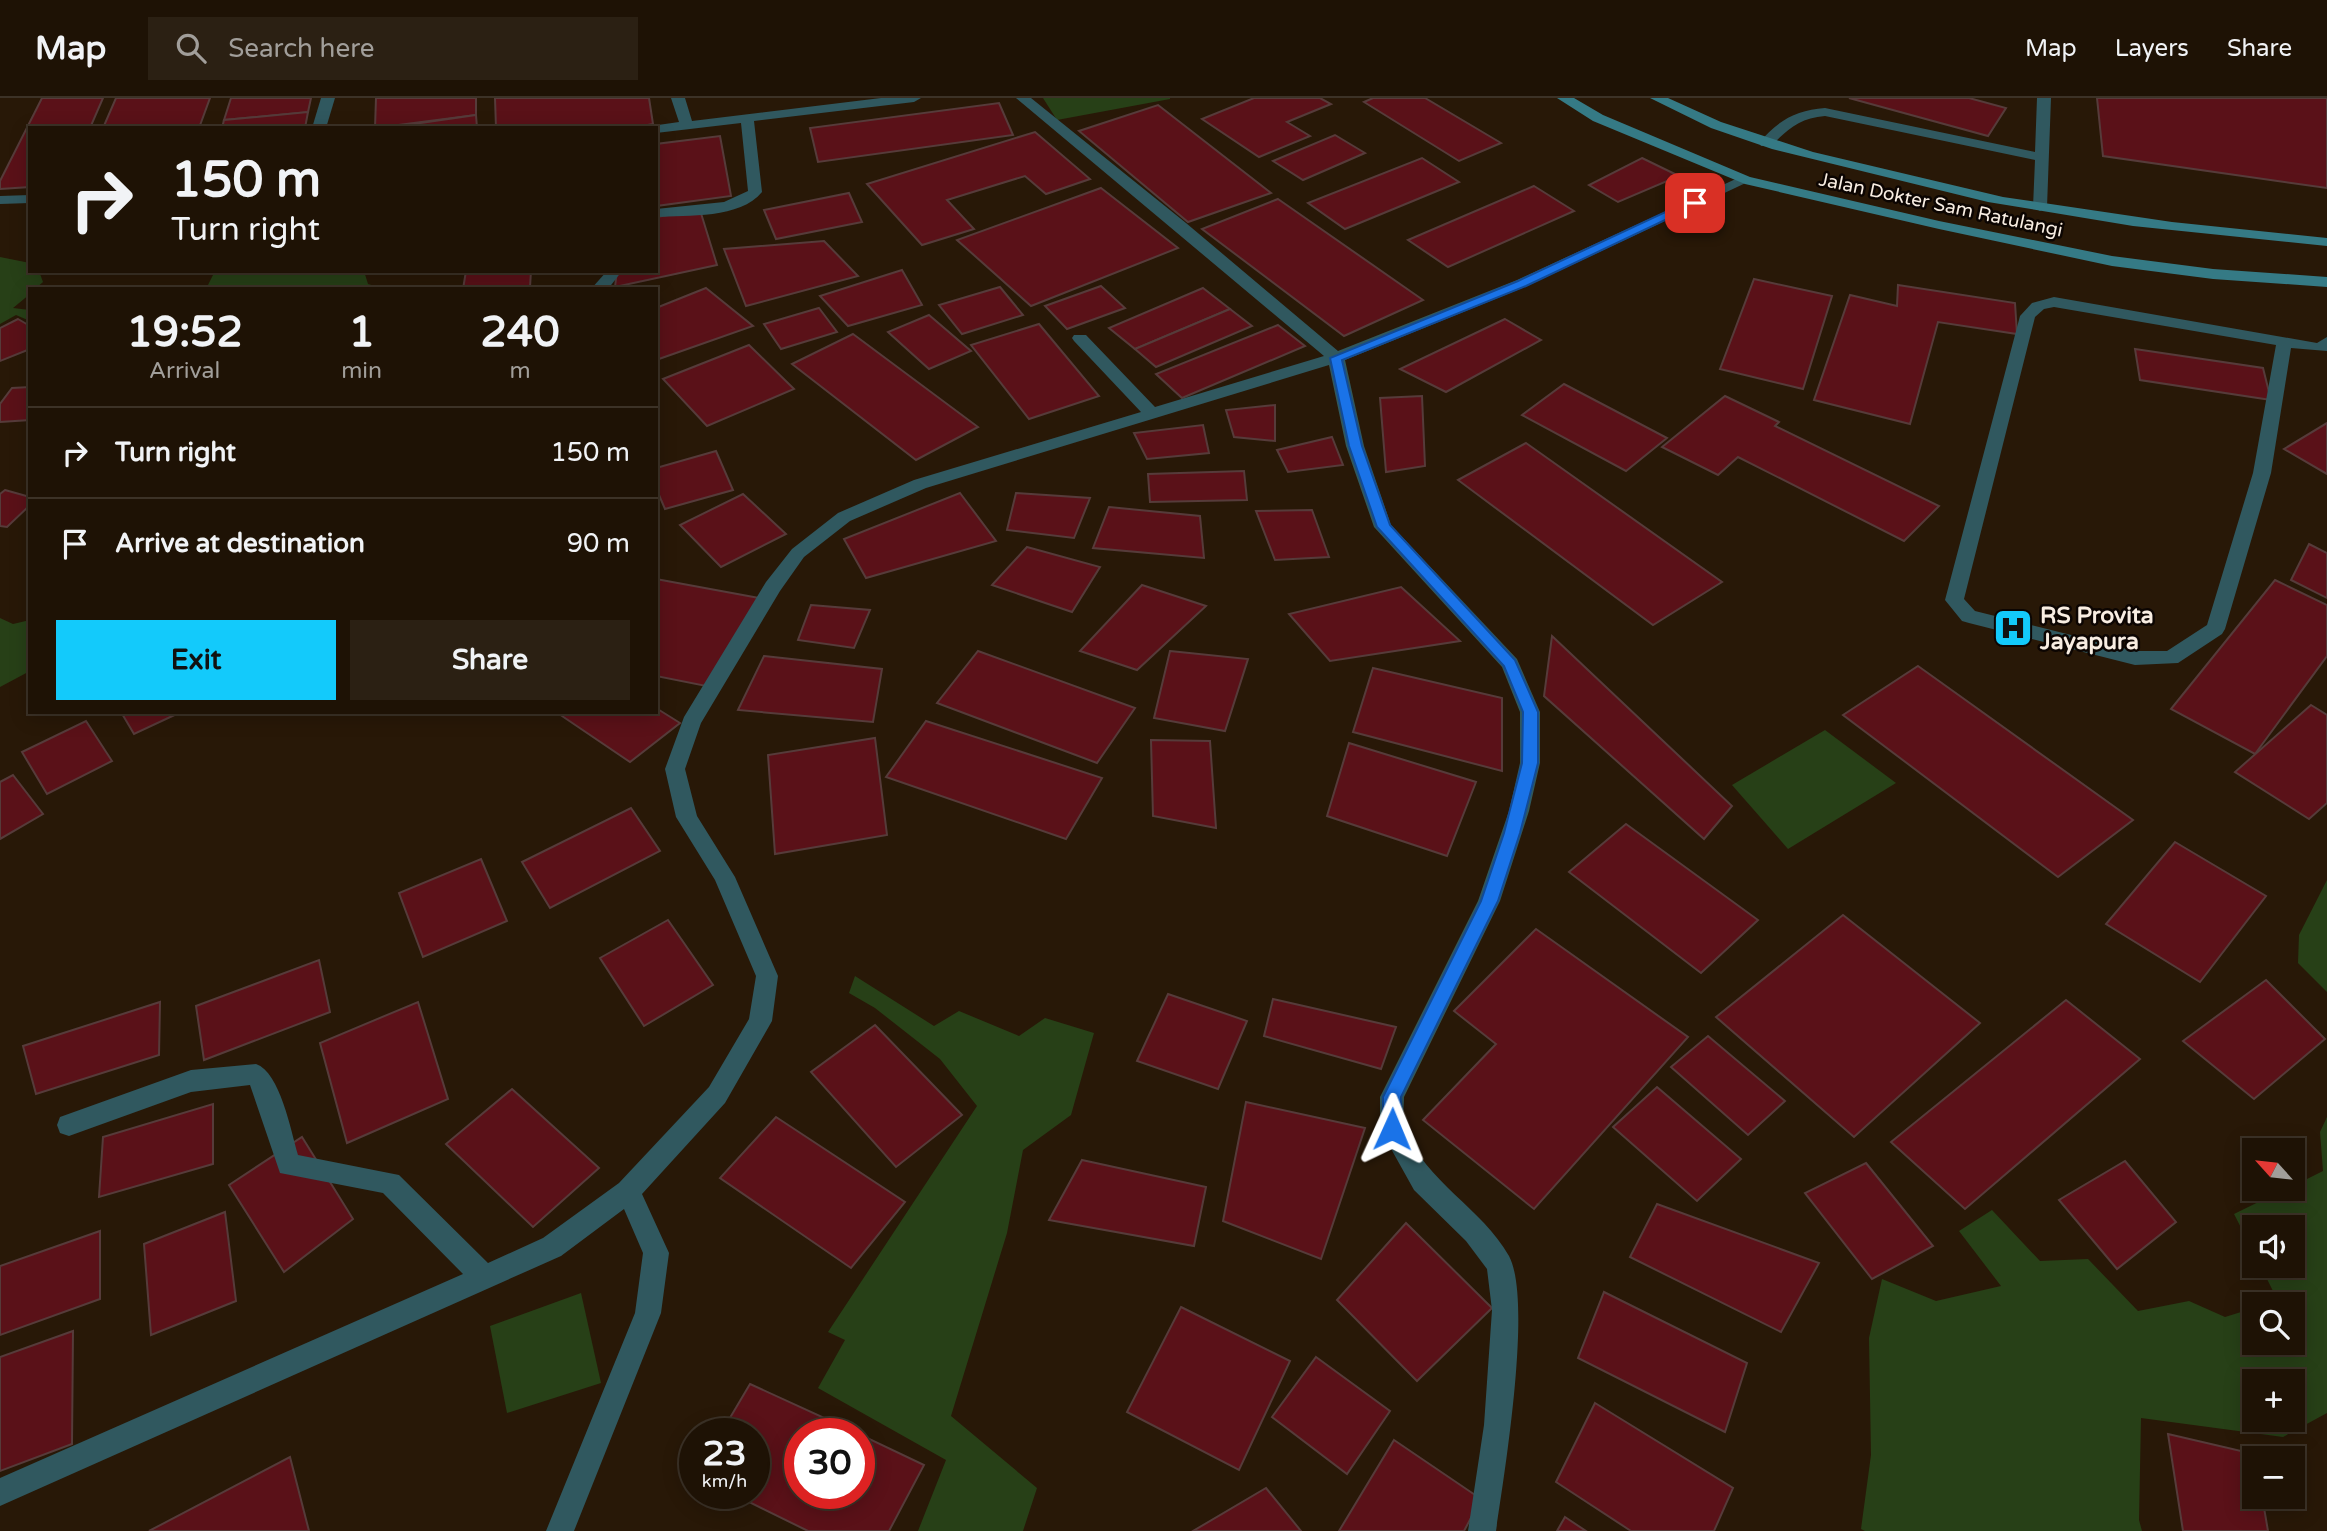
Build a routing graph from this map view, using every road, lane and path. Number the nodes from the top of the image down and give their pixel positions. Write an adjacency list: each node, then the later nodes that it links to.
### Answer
1 (328, 98): 10 (street)
2 (678, 98): 9 (street)
3 (914, 98): 8 (street)
4 (1023, 98): 26 (street)
5 (1563, 98): 14 (main road, Jalan Dokter Sam Ratulangi)
6 (1657, 98): 12 (main road, Jalan Dokter Sam Ratulangi)
7 (2044, 98): 13 (street)
8 (747, 117): 9 (street); 18 (street)
9 (686, 124): 11 (street)
10 (320, 126)
11 (658, 129)
12 (1766, 143): 13 (street); 17 (main road, Jalan Dokter Sam Ratulangi)
13 (2041, 157): 17 (street)
14 (1745, 180): 21 (main road, Jalan Dokter Sam Ratulangi); 26 (street)
15 (0, 200): 16 (street)
16 (28, 200)
17 (2040, 207): 19 (main road, Jalan Dokter Sam Ratulangi)
18 (658, 213)
19 (2327, 242)
20 (613, 273): 22 (street)
21 (2327, 282)
22 (600, 287)
23 (1080, 338): 27 (street)
24 (2284, 342): 24 (street); 25 (street)
25 (2327, 342)
26 (1336, 358): 27 (street); 33 (street)
27 (1153, 415): 29 (street)
28 (69, 1125): 30 (street)
29 (628, 1191): 30 (street); 32 (street)
30 (484, 1277): 31 (street)
31 (0, 1492)
32 (560, 1531)
33 (1482, 1531)

